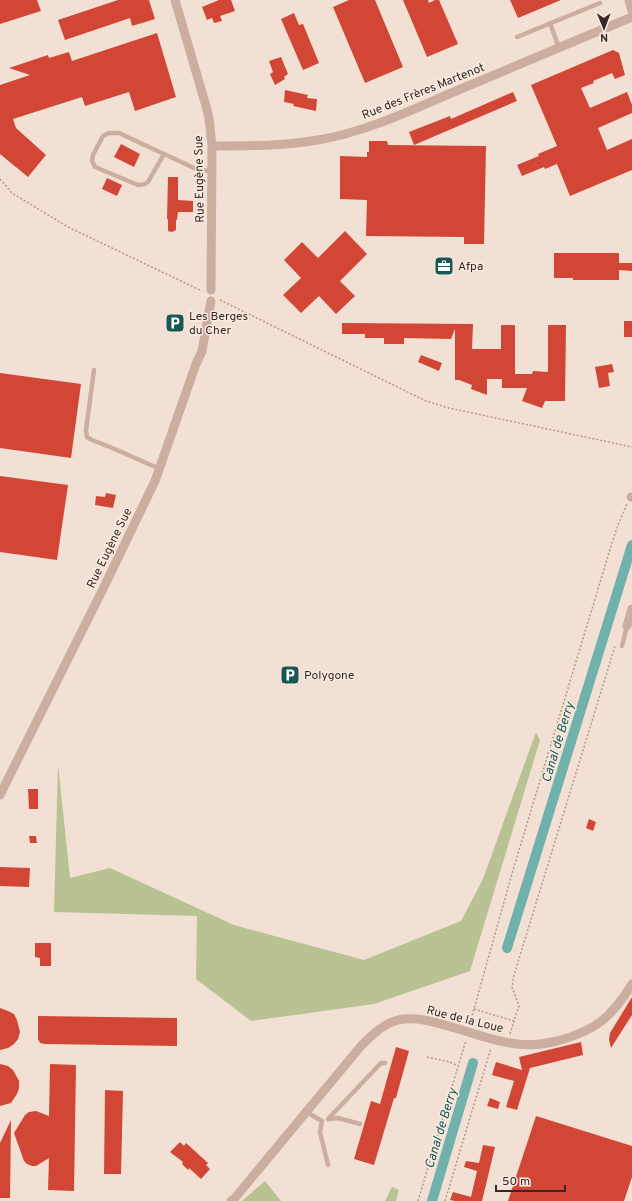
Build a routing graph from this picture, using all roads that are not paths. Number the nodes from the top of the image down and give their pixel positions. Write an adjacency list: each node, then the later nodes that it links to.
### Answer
1 (175, 0): 9 (street, Rue Eugène Sue)
2 (629, 0): 4 (street)
3 (600, 3): 6 (lane)
4 (632, 11)
5 (632, 17): 8 (street, Rue des Frères Martenot)
6 (550, 23): 7 (lane); 8 (lane)
7 (517, 36)
8 (560, 48): 9 (street, Rue des Frères Martenot)
9 (212, 146): 11 (street, Rue Eugène Sue)
10 (164, 154): 10 (lane); 11 (lane)
11 (213, 172): 13 (street, Rue Eugène Sue)
12 (94, 370): 13 (lane)
13 (160, 469): 17 (street, Rue Eugène Sue)
14 (632, 609): 15 (street)
15 (627, 626): 16 (lane)
16 (622, 646)
17 (0, 795)
18 (632, 984): 20 (street, Rue de la Loue)
19 (386, 1063): 21 (lane)
20 (306, 1112): 22 (lane); 25 (street, Rue de la Loue)
21 (328, 1119): 22 (lane); 23 (lane)
22 (322, 1121): 24 (lane)
23 (360, 1124)
24 (328, 1165)
25 (231, 1201)

